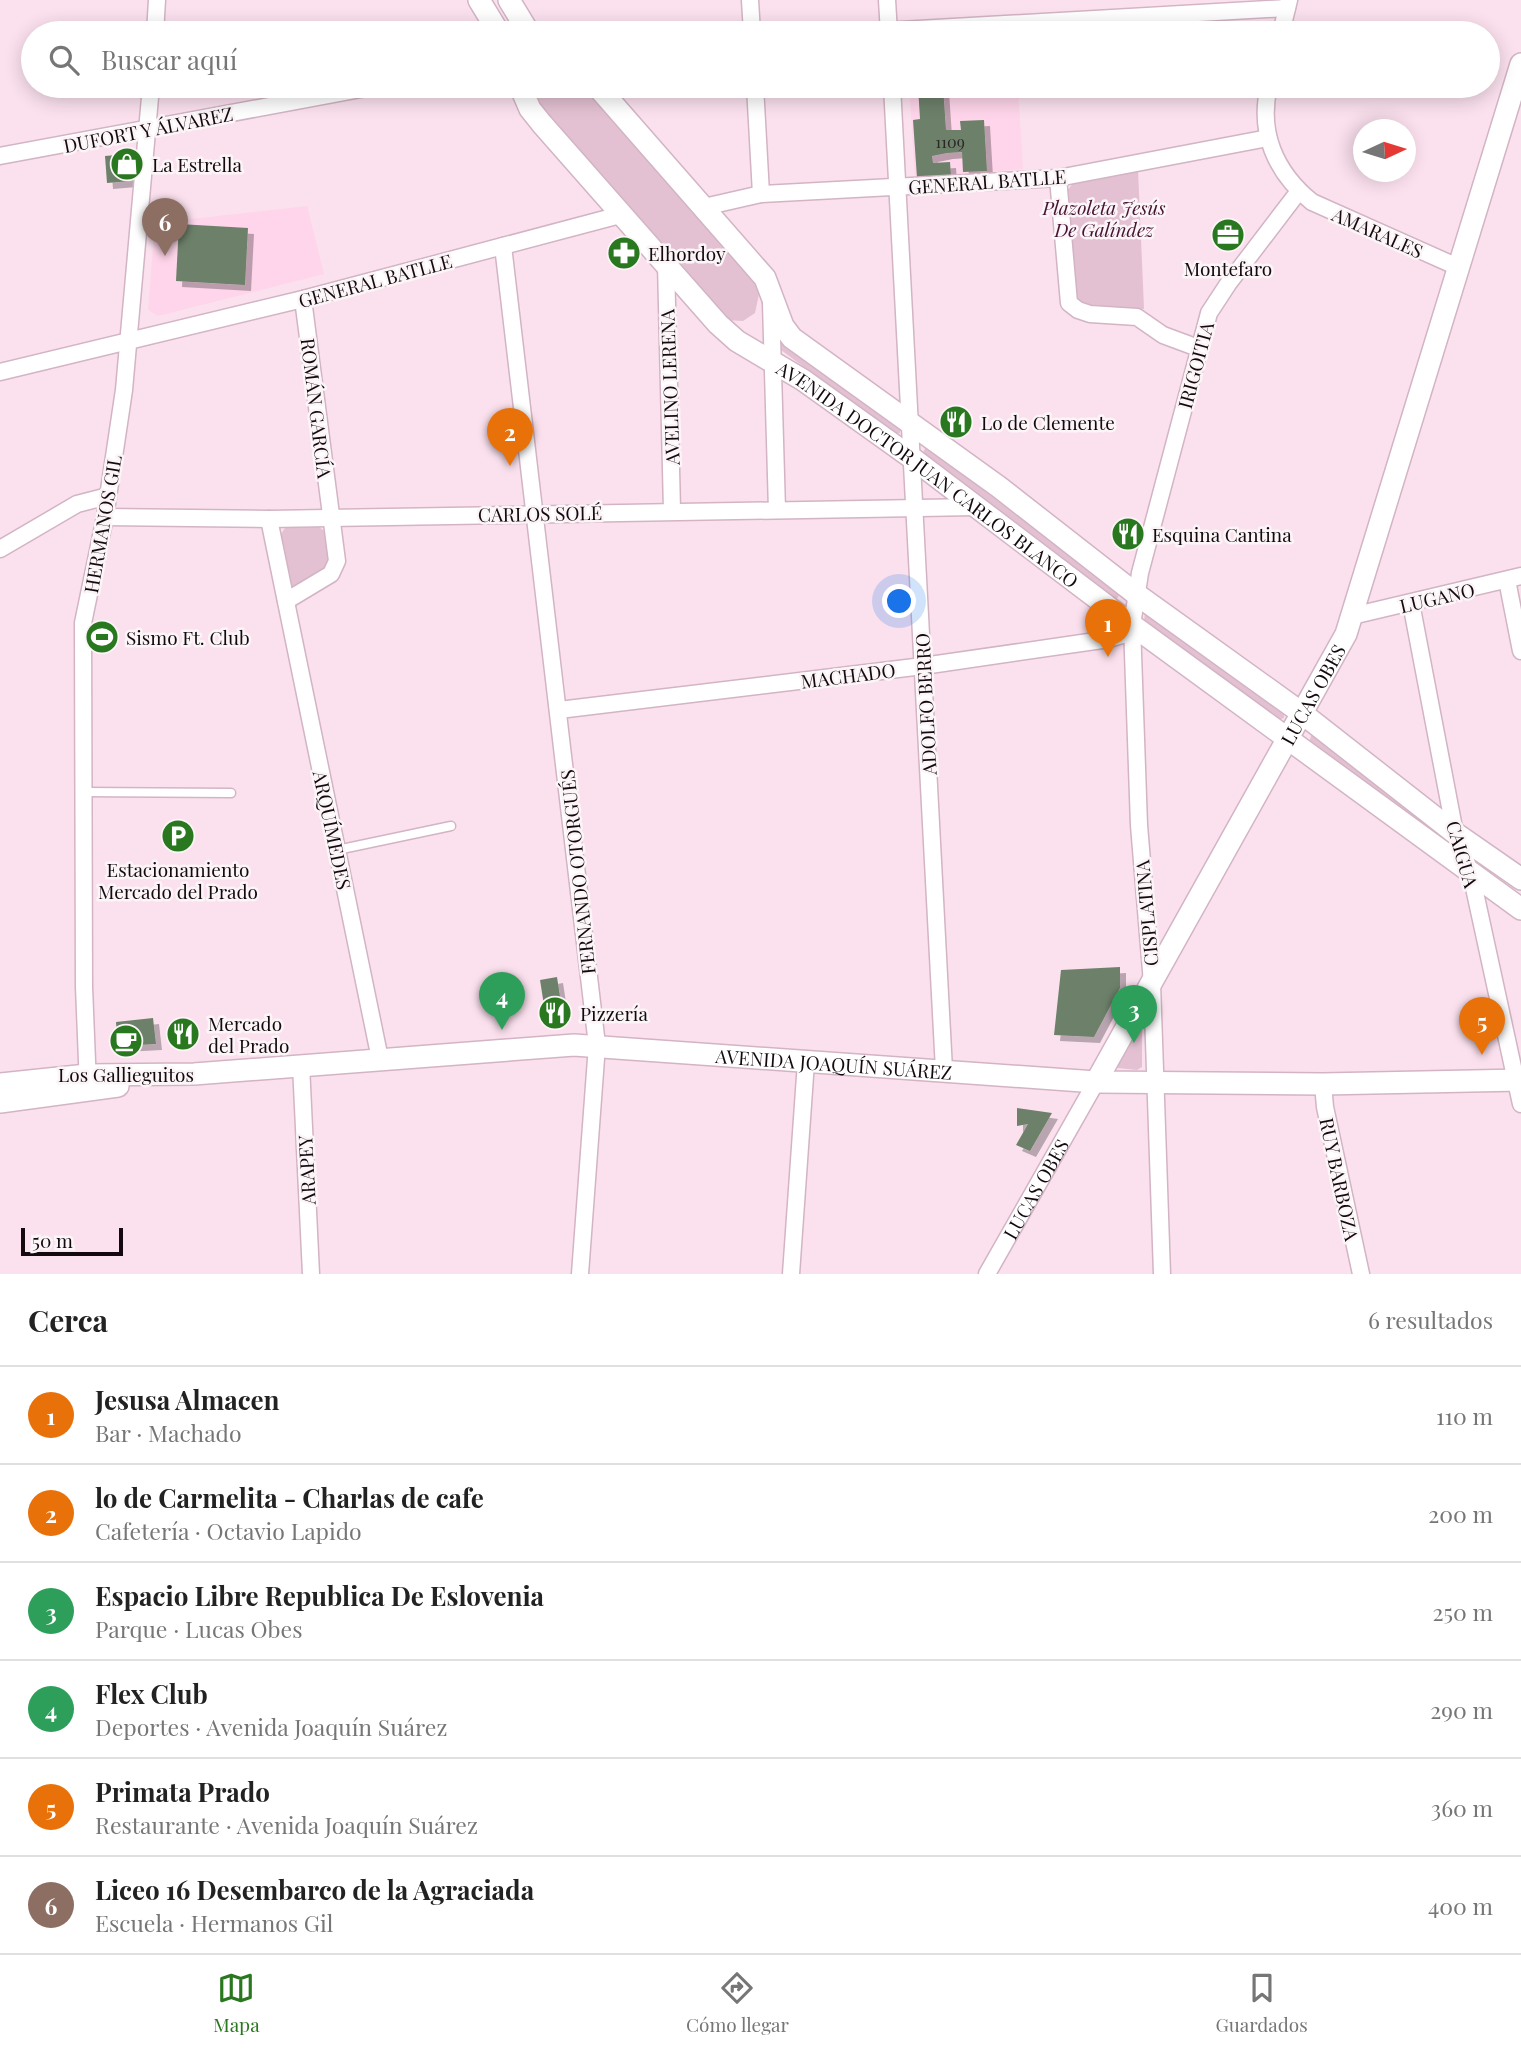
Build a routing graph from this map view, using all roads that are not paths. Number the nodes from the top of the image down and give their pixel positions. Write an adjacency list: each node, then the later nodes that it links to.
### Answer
1 (157, 0): 7 (street)
2 (479, 0): 8 (street)
3 (509, 0): 9 (street)
4 (750, 0): 10 (street)
5 (887, 0): 11 (street)
6 (1288, 4): 12 (street)
7 (156, 21)
8 (492, 21)
9 (521, 21)
10 (751, 21)
11 (888, 21)
12 (1046, 21)
13 (1521, 64): 32 (street, LUCAS OBES)
14 (150, 98): 21 (street, HERMANOS GIL)
15 (313, 98): 21 (street, DUFORT Y ÁLVAREZ)
16 (525, 98): 29 (street, AVENIDA DOCTOR JUAN CARLOS BLANCO)
17 (608, 98): 28 (street, AVENIDA DOCTOR JUAN CARLOS BLANCO)
18 (756, 98): 27 (street)
19 (893, 98): 25 (street, ADOLFO BERRO)
20 (1266, 98): 22 (street)
21 (148, 129): 23 (street, DUFORT Y ÁLVAREZ); 35 (street, HERMANOS GIL)
22 (1268, 138): 24 (street, GENERAL BATLLE); 26 (street)
23 (0, 156)
24 (1058, 178): 25 (street, GENERAL BATLLE); 36 (street)
25 (897, 187): 27 (street, GENERAL BATLLE); 39 (street, ADOLFO BERRO)
26 (1299, 191): 32 (street, AMARALES); 36 (street, IRIGOITIA)
27 (761, 194): 28 (street, GENERAL BATLLE)
28 (704, 207): 33 (street, AVENIDA DOCTOR JUAN CARLOS BLANCO)
29 (620, 215): 30 (street, GENERAL BATLLE); 31 (street, AVENIDA DOCTOR JUAN CARLOS BLANCO)
30 (503, 246): 34 (street, GENERAL BATLLE); 46 (street, FERNANDO OTORGUÉS)
31 (666, 264): 37 (street, AVENIDA DOCTOR JUAN CARLOS BLANCO); 44 (street, AVELINO LERENA)
32 (1460, 268): 55 (street, LUCAS OBES)
33 (770, 293): 37 (street); 39 (street, AVENIDA DOCTOR JUAN CARLOS BLANCO)
34 (303, 299): 35 (street, GENERAL BATLLE); 48 (street, ROMÁN GARCÍA)
35 (128, 341): 38 (street, GENERAL BATLLE); 41 (street, HERMANOS GIL)
36 (1198, 348): 52 (street, IRIGOITIA)
37 (772, 362): 40 (street, AVENIDA DOCTOR JUAN CARLOS BLANCO); 45 (street)
38 (0, 372)
39 (910, 422): 40 (street, ADOLFO BERRO); 52 (street, AVENIDA DOCTOR JUAN CARLOS BLANCO)
40 (912, 458): 42 (street, AVENIDA DOCTOR JUAN CARLOS BLANCO); 43 (street, ADOLFO BERRO)
41 (108, 496): 47 (street, HERMANOS GIL); 50 (street)
42 (976, 507): 43 (street, CARLOS SOLÉ); 56 (street, AVENIDA DOCTOR JUAN CARLOS BLANCO)
43 (914, 509): 45 (street, CARLOS SOLÉ); 58 (street, ADOLFO BERRO)
44 (672, 510): 45 (street, CARLOS SOLÉ); 46 (street, CARLOS SOLÉ)
45 (777, 510)
46 (535, 514): 48 (street, CARLOS SOLÉ); 59 (street, FERNANDO OTORGUÉS)
47 (105, 517): 49 (street, CARLOS SOLÉ); 62 (street, HERMANOS GIL)
48 (331, 517): 49 (street, CARLOS SOLÉ); 53 (street)
49 (270, 519): 53 (street, ARQUÍMEDES)
50 (0, 548)
51 (1514, 578): 54 (street, LUGANO); 57 (street)
52 (1136, 594): 56 (street, CISPLATINA); 60 (street, AVENIDA DOCTOR JUAN CARLOS BLANCO)
53 (286, 601): 66 (street, ARQUÍMEDES)
54 (1411, 603): 55 (street, LUGANO); 65 (street, CAIGUA)
55 (1352, 616): 60 (street, LUCAS OBES)
56 (1132, 625): 58 (street, MACHADO); 61 (street, AVENIDA DOCTOR JUAN CARLOS BLANCO); 70 (street, CISPLATINA)
57 (1521, 651)
58 (923, 666): 59 (street, MACHADO); 75 (street, ADOLFO BERRO)
59 (559, 710): 71 (street, FERNANDO OTORGUÉS)
60 (1303, 715): 61 (street, LUCAS OBES); 65 (street, AVENIDA DOCTOR JUAN CARLOS BLANCO)
61 (1290, 739): 68 (street, AVENIDA DOCTOR JUAN CARLOS BLANCO); 70 (street, LUCAS OBES)
62 (84, 792): 63 (lane); 78 (street, HERMANOS GIL)
63 (230, 793)
64 (451, 826): 66 (lane)
65 (1455, 833): 67 (street, AVENIDA DOCTOR JUAN CARLOS BLANCO); 68 (street, CAIGUA)
66 (337, 850): 72 (street, ARQUÍMEDES)
67 (1517, 873): 68 (street)
68 (1471, 874): 69 (street, AVENIDA DOCTOR JUAN CARLOS BLANCO); 76 (street, CAIGUA)
69 (1521, 909)
70 (1152, 983): 77 (street, LUCAS OBES); 79 (street, CISPLATINA)
71 (597, 1045): 72 (street, AVENIDA JOAQUÍN SUÁREZ); 73 (street, AVENIDA JOAQUÍN SUÁREZ); 85 (street, FERNANDO OTORGUÉS)
72 (380, 1059): 74 (street, AVENIDA JOAQUÍN SUÁREZ)
73 (806, 1062): 75 (street, AVENIDA JOAQUÍN SUÁREZ); 86 (street)
74 (301, 1065): 78 (street, AVENIDA JOAQUÍN SUÁREZ); 84 (street, ARAPEY)
75 (944, 1070): 77 (street, AVENIDA JOAQUÍN SUÁREZ)
76 (1518, 1080): 81 (street, AVENIDA JOAQUÍN SUÁREZ); 83 (street, CAIGUA)
77 (1096, 1082): 79 (street, AVENIDA JOAQUÍN SUÁREZ); 87 (street, LUCAS OBES)
78 (88, 1083): 80 (street, AVENIDA JOAQUÍN SUÁREZ); 82 (street, AVENIDA JOAQUÍN SUÁREZ)
79 (1154, 1083): 81 (street, AVENIDA JOAQUÍN SUÁREZ); 88 (street, CISPLATINA)
80 (0, 1084)
81 (1323, 1084): 89 (street, RUY BARBOZA)
82 (0, 1102)
83 (1521, 1104)
84 (311, 1274)
85 (580, 1274)
86 (791, 1274)
87 (987, 1274)
88 (1162, 1274)
89 (1361, 1274)

